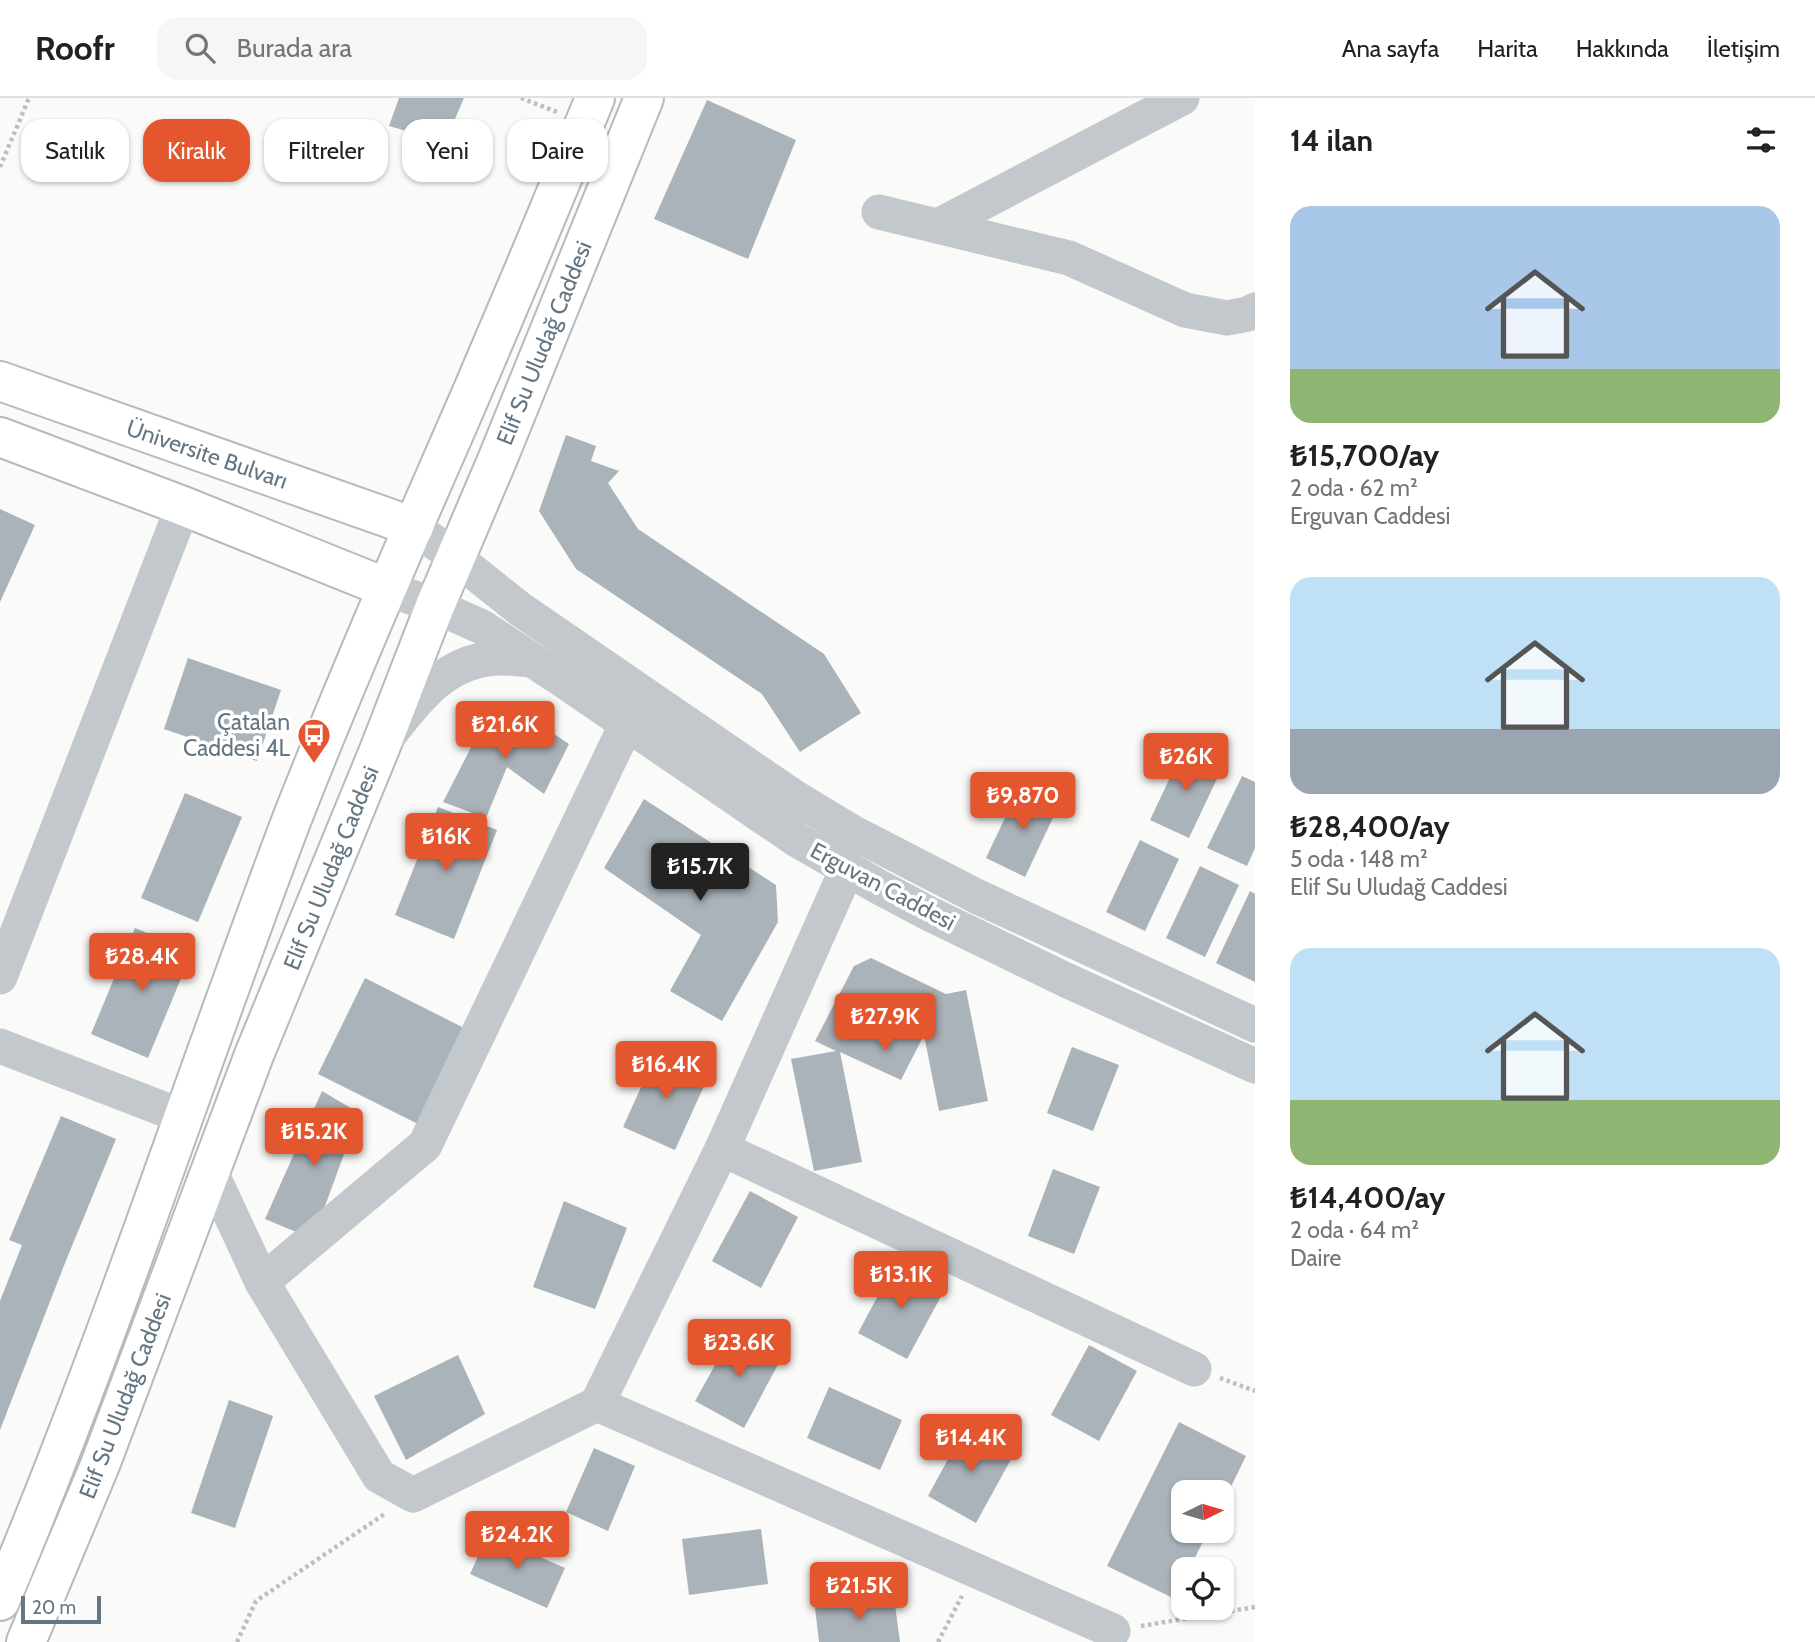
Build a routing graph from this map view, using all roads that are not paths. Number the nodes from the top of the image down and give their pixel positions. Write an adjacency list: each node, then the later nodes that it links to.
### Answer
1 (595, 98): 10 (main road, Elif Su Uludağ Caddesi)
2 (644, 98): 11 (main road, Elif Su Uludağ Caddesi)
3 (1182, 98): 5 (street)
4 (880, 212): 5 (street)
5 (938, 226): 6 (street)
6 (1255, 310)
7 (0, 381): 10 (main road, Üniversite Bulvarı)
8 (0, 437): 9 (main road)
9 (183, 506): 12 (main road); 18 (street)
10 (414, 527): 11 (street); 12 (main road, Elif Su Uludağ Caddesi)
11 (456, 558): 13 (main road, Elif Su Uludağ Caddesi); 19 (street)
12 (387, 588): 13 (street, Erguvan Caddesi); 22 (main road, Elif Su Uludağ Caddesi)
13 (435, 606): 14 (street, Erguvan Caddesi); 16 (main road, Elif Su Uludağ Caddesi)
14 (532, 660): 15 (street, Erguvan Caddesi); 16 (street)
15 (626, 723): 17 (street, Erguvan Caddesi); 25 (street)
16 (380, 748): 24 (main road, Elif Su Uludağ Caddesi)
17 (847, 869): 21 (street, Erguvan Caddesi); 23 (street)
18 (0, 976)
19 (1255, 1025)
20 (0, 1046): 22 (street)
21 (1255, 1066)
22 (184, 1117): 28 (main road, Elif Su Uludağ Caddesi)
23 (722, 1149): 26 (street); 27 (street)
24 (210, 1170): 25 (street); 30 (main road, Elif Su Uludağ Caddesi)
25 (262, 1282): 27 (street)
26 (1194, 1369)
27 (597, 1404): 29 (street)
28 (0, 1601)
29 (1113, 1631)
30 (26, 1642)

